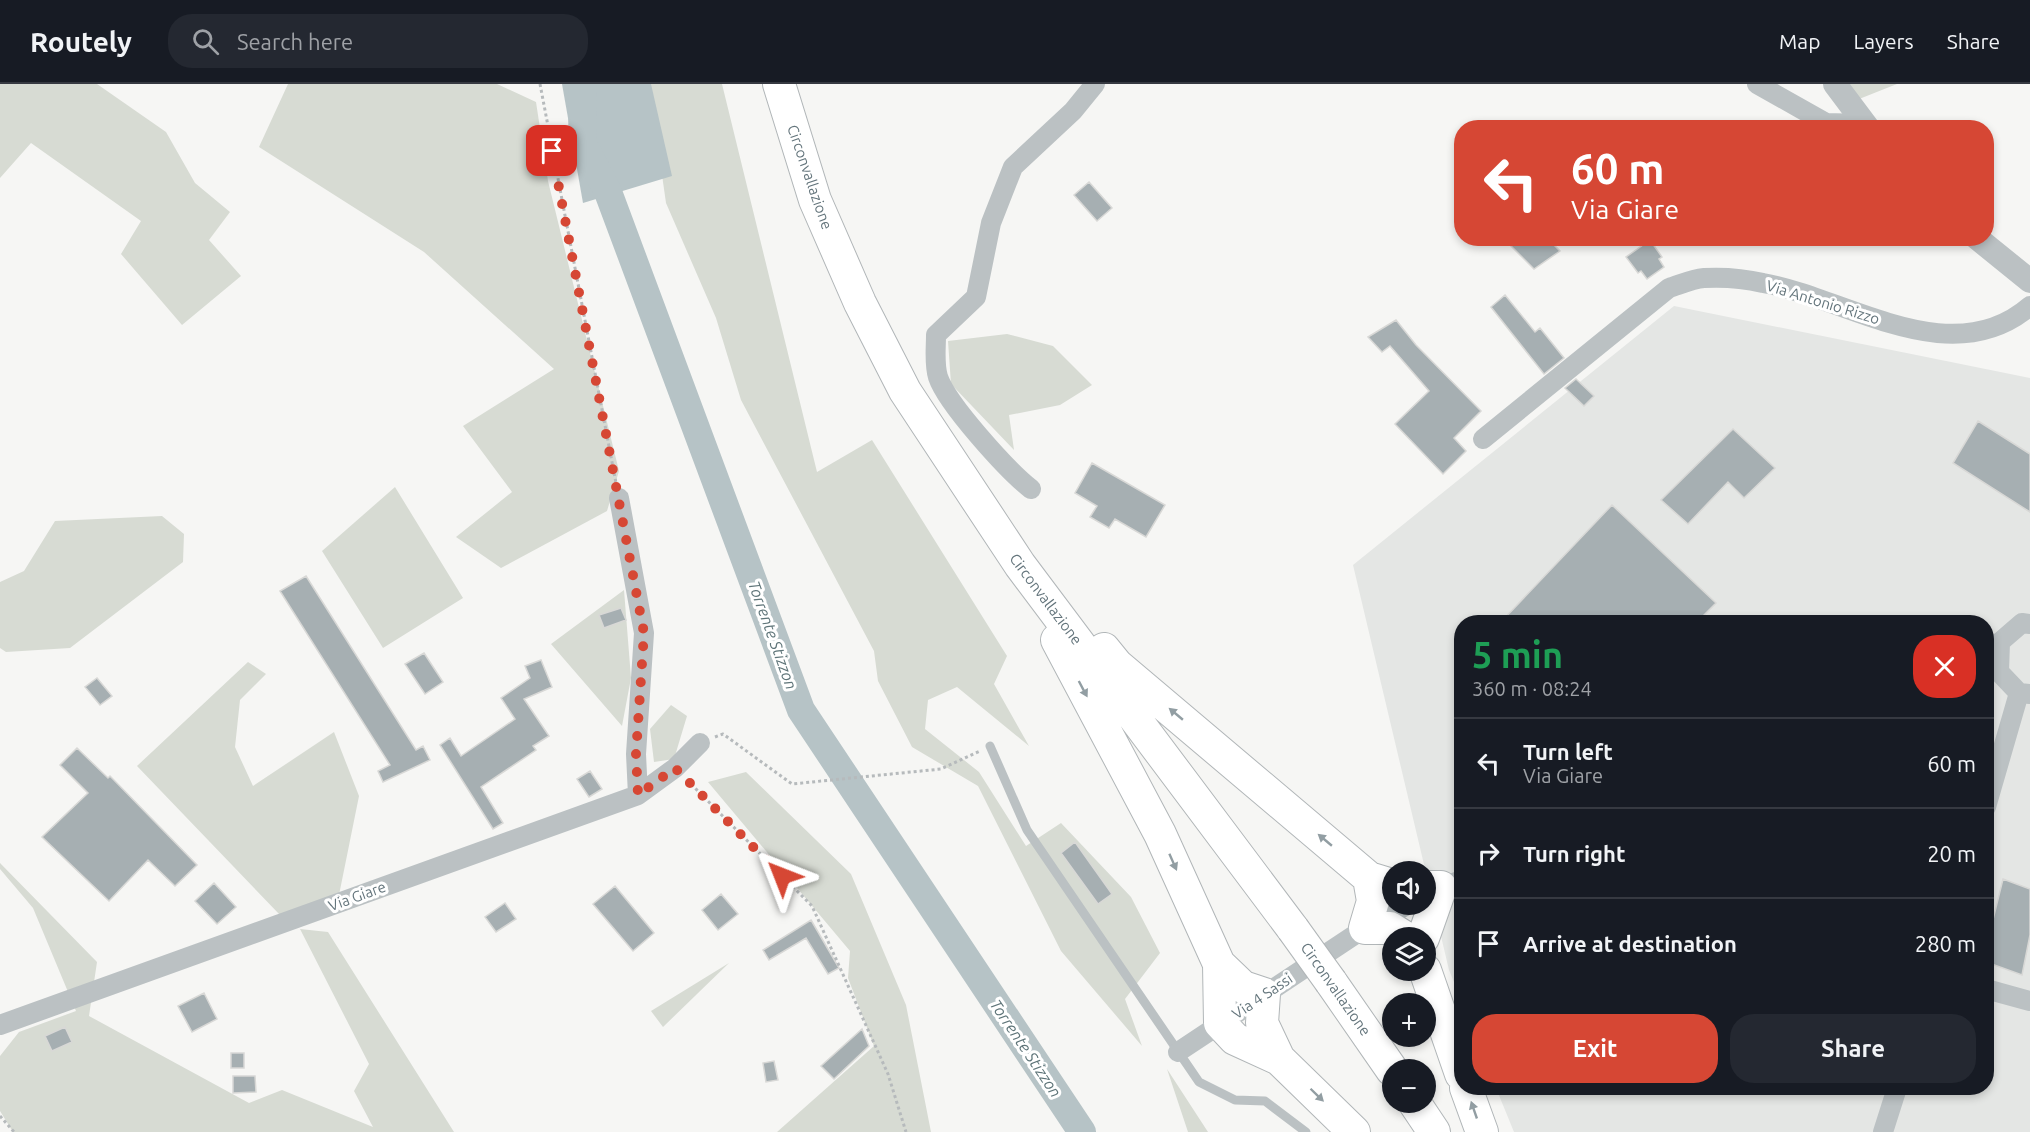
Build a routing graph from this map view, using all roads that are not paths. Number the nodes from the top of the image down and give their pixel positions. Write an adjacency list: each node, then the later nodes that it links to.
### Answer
1 (779, 84): 13 (highway, Circonvallazione)
2 (1095, 84): 11 (street)
3 (1757, 84): 5 (street)
4 (1835, 84): 6 (street)
5 (1821, 120)
6 (1862, 120)
7 (1987, 246): 8 (street)
8 (2030, 281)
9 (2030, 306): 10 (street, Via Antonio Rizzo)
10 (1483, 439)
11 (1031, 489)
12 (619, 498): 19 (street)
13 (1044, 597): 20 (highway, one-way to 13); 26 (highway, one-way to 26); 36 (highway, Circonvallazione, bridge)
14 (2030, 624): 15 (street)
15 (2024, 693): 18 (street)
16 (700, 743): 19 (street, Via Giare)
17 (990, 746): 33 (lane)
18 (1994, 781)
19 (638, 795): 32 (street, Via Giare)
20 (1381, 881): 24 (highway)
21 (1438, 887): 23 (highway)
22 (1389, 915): 24 (street, Via 4 Sassi)
23 (1426, 927)
24 (1365, 928): 25 (highway); 29 (street, Via 4 Sassi)
25 (1382, 928)
26 (1220, 964): 29 (highway); 31 (highway)
27 (1429, 981): 34 (highway)
28 (1994, 991): 30 (street)
29 (1264, 994): 31 (street, Via 4 Sassi); 35 (highway)
30 (2030, 1001)
31 (1220, 1023): 33 (street, Via 4 Sassi); 35 (highway)
32 (0, 1025)
33 (1178, 1052): 40 (lane)
34 (1454, 1054)
35 (1279, 1059): 41 (highway, one-way to 41)
36 (1384, 1059)
37 (1469, 1095): 43 (highway, one-way to 37)
38 (1896, 1095): 44 (street)
39 (1421, 1113): 42 (highway)
40 (1306, 1132)
41 (1354, 1132)
42 (1434, 1132)
43 (1482, 1132)
44 (1883, 1132)

